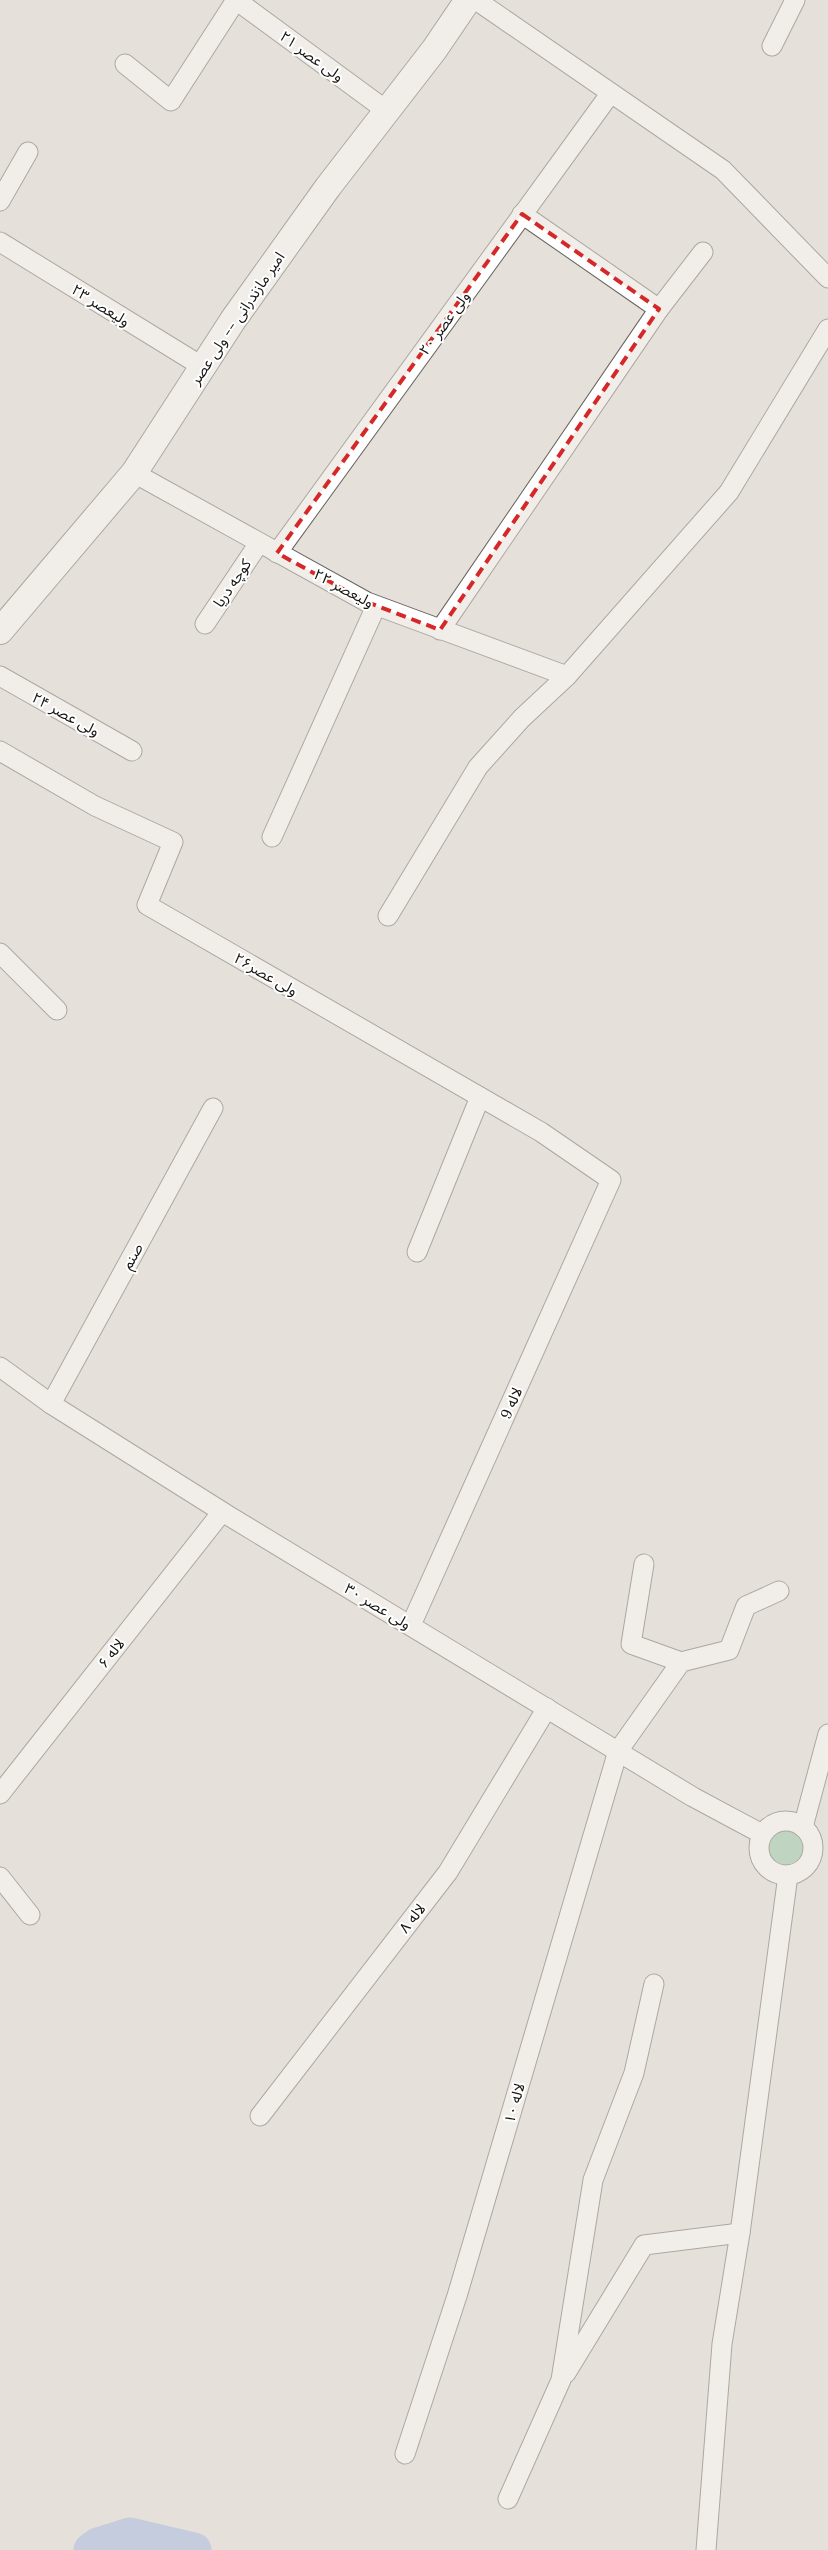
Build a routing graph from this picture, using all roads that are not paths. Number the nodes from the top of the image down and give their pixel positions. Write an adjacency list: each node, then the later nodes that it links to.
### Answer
1 (236, 0): 6 (street); 8 (street, ولی عصر ۲۱)
2 (468, 0): 8 (main road, امیر مازندرانی -- ولی عصر)
3 (476, 0): 7 (street)
4 (795, 0): 5 (street)
5 (772, 46)
6 (125, 64)
7 (610, 94): 11 (street, ولی عصر ۲۰); 14 (street)
8 (387, 111): 17 (main road, امیر مازندرانی -- ولی عصر)
9 (28, 152): 10 (street)
10 (0, 201)
11 (522, 214): 15 (street); 20 (street, ولی عصر ۲۰)
12 (0, 242): 17 (street, ولیعصر ۲۳)
13 (703, 252): 15 (street)
14 (828, 278)
15 (659, 309): 23 (street)
16 (828, 329): 26 (street)
17 (203, 367): 18 (main road, امیر مازندرانی -- ولی عصر)
18 (134, 473): 19 (street, ولیعصر ۲۲); 24 (main road, امیر مازندرانی -- ولی عصر)
19 (259, 543): 20 (street, ولیعصر ۲۲); 22 (street, کوچه دریا)
20 (277, 553): 21 (street, ولیعصر ۲۲)
21 (376, 606): 23 (street, ولیعصر ۲۲); 29 (street)
22 (204, 624)
23 (440, 630): 26 (street, ولیعصر ۲۲)
24 (0, 631)
25 (0, 676): 28 (street, ولی عصر ۲۴)
26 (567, 676): 30 (street)
27 (0, 751): 33 (street, ولی عصر۲۶)
28 (132, 751)
29 (272, 837)
30 (388, 916)
31 (0, 953): 32 (street)
32 (57, 1010)
33 (480, 1097): 35 (street, ولی عصر۲۶); 36 (street)
34 (213, 1108): 38 (street, صنم)
35 (611, 1180): 42 (street, لاله 9)
36 (417, 1252)
37 (0, 1367): 38 (street, ولی عصر ۳۰)
38 (51, 1404): 39 (street, ولی عصر ۳۰)
39 (222, 1512): 42 (street, ولی عصر ۳۰); 47 (street, لاله ۶)
40 (644, 1564): 43 (street)
41 (779, 1591): 43 (street)
42 (411, 1625): 44 (street, ولی عصر ۳۰)
43 (681, 1662): 46 (street, لاله ۱۰)
44 (547, 1708): 46 (street, ولی عصر ۳۰); 54 (street, لاله ۸)
45 (828, 1734): 48 (street)
46 (618, 1751): 49 (street, ولی عصر ۳۰); 57 (street, لاله ۱۰)
47 (0, 1794)
48 (803, 1826): 49 (street); 50 (street)
49 (762, 1834): 50 (street)
50 (788, 1875): 55 (street)
51 (0, 1877): 52 (street)
52 (30, 1915)
53 (654, 1984): 56 (street)
54 (260, 2116)
55 (740, 2233): 56 (street); 59 (street)
56 (561, 2380): 58 (street)
57 (405, 2454)
58 (508, 2499)
59 (706, 2550)

